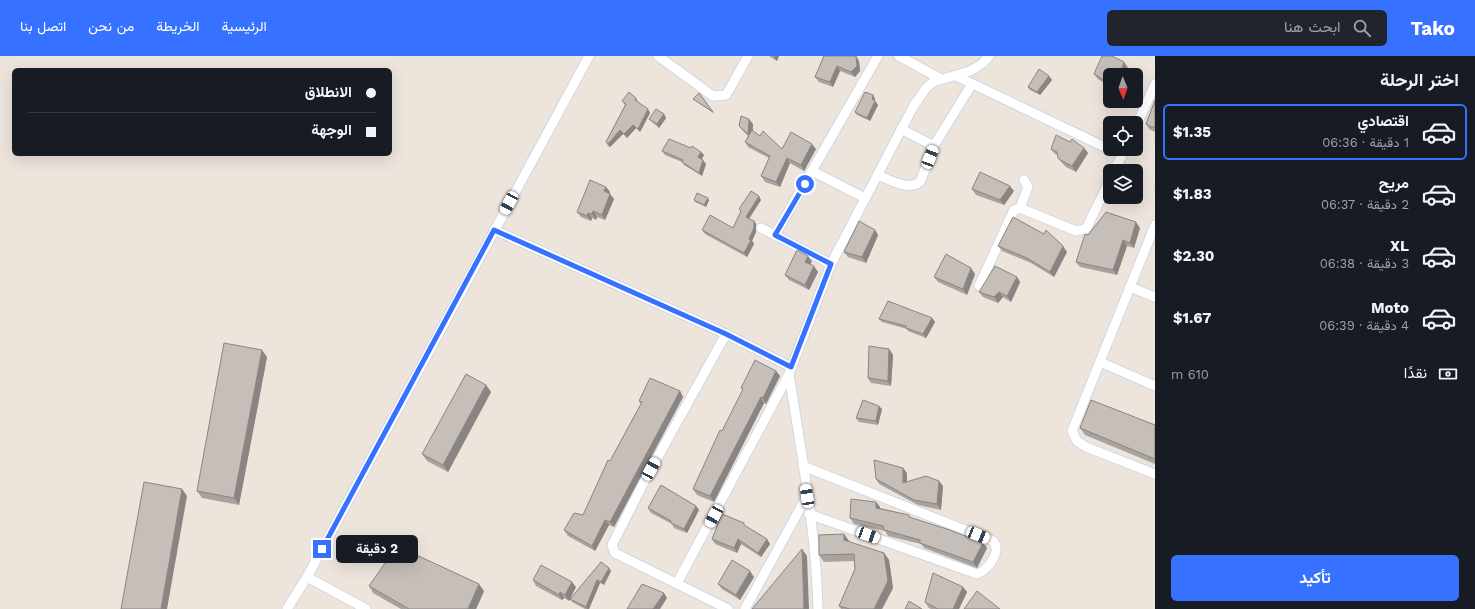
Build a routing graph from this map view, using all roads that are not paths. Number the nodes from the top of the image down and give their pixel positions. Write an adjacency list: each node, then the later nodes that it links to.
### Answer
1 (589, 56): 23 (street)
2 (658, 56): 3 (street)
3 (748, 56)
4 (878, 56): 15 (street)
5 (899, 56): 8 (street)
6 (989, 56): 7 (street)
7 (956, 76): 8 (street); 9 (street)
8 (941, 79): 12 (street)
9 (972, 84): 13 (street); 14 (street)
10 (1155, 84): 11 (street)
11 (1141, 116)
12 (901, 129): 13 (street); 16 (street)
13 (935, 144): 16 (street)
14 (1103, 146)
15 (812, 171): 19 (street); 24 (street)
16 (878, 175): 19 (street)
17 (1024, 180): 20 (street)
18 (1103, 194): 20 (street)
19 (865, 198): 25 (street)
20 (1020, 208): 26 (street)
21 (1155, 225): 27 (street)
22 (761, 228): 24 (street)
23 (494, 230): 29 (street); 37 (street)
24 (775, 235): 25 (street)
25 (831, 264): 31 (street)
26 (979, 286)
27 (1130, 287): 28 (street); 30 (street)
28 (1155, 297)
29 (726, 334): 31 (street); 38 (street)
30 (1100, 362): 32 (street); 34 (street)
31 (790, 370): 33 (street); 38 (street)
32 (1155, 386)
33 (803, 466): 35 (street); 36 (street)
34 (1155, 474)
35 (807, 496): 36 (street); 42 (street)
36 (809, 514): 43 (street)
37 (307, 577): 39 (street); 40 (street)
38 (677, 583): 41 (street)
39 (287, 609)
40 (366, 609)
41 (728, 609)
42 (745, 609)
43 (819, 609)

